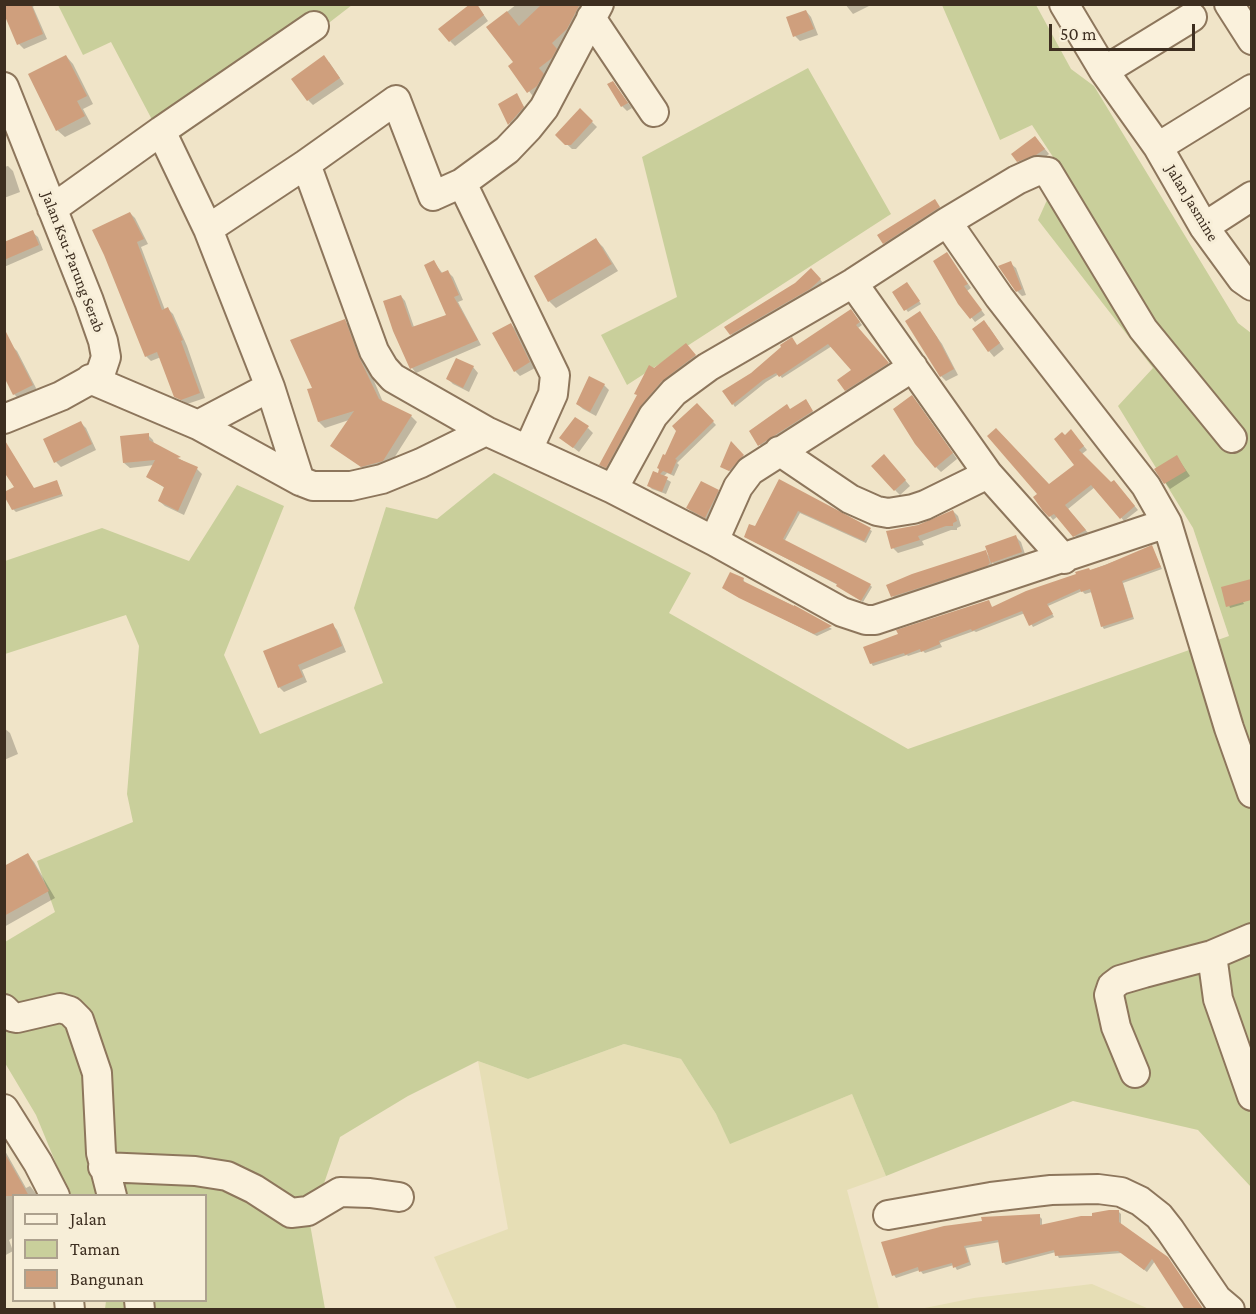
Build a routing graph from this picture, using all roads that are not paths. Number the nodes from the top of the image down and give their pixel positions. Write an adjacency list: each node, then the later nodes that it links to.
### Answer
1 (1064, 4): 7 (street)
2 (1229, 4): 6 (street)
3 (1196, 9): 7 (street)
4 (595, 11): 10 (street); 14 (street)
5 (314, 26): 11 (street)
6 (1251, 40)
7 (1104, 71): 12 (street)
8 (4, 87): 16 (street, Jalan Ksu-Parung Serab)
9 (1251, 89): 12 (street, Jalan Jasmine)
10 (654, 112)
11 (161, 131): 16 (street); 19 (street)
12 (1158, 147): 18 (street, Jalan Jasmine)
13 (306, 164): 14 (street); 19 (street); 27 (street)
14 (462, 183): 29 (street)
15 (1251, 196): 18 (street)
16 (52, 210): 23 (street, Jalan Ksu-Parung Serab)
17 (947, 222): 20 (street); 28 (street); 34 (street)
18 (1204, 227): 21 (street, Jalan Jasmine)
19 (208, 229): 24 (street)
20 (853, 283): 22 (street); 33 (street)
21 (1251, 286)
22 (913, 367): 30 (street); 31 (street)
23 (90, 379): 25 (street, Jalan Ksu-Parung Serab); 26 (street)
24 (270, 387): 26 (street); 32 (street)
25 (4, 419)
26 (198, 424): 32 (street)
27 (486, 430): 29 (street); 32 (street)
28 (1232, 438)
29 (528, 450): 33 (street)
30 (779, 451): 31 (street); 35 (street)
31 (988, 474): 36 (street)
32 (300, 481)
33 (613, 489): 35 (street)
34 (1167, 523): 36 (street); 37 (street)
35 (714, 541): 36 (street)
36 (1064, 559)
37 (1251, 793)
38 (1251, 938): 39 (street)
39 (1212, 955): 41 (street); 42 (street)
40 (4, 1009): 44 (street)
41 (1135, 1072)
42 (1251, 1096)
43 (4, 1108): 45 (street)
44 (103, 1167): 46 (street); 47 (street)
45 (54, 1194)
46 (111, 1194)
47 (399, 1197)
48 (888, 1215): 49 (street)
49 (1230, 1310)

